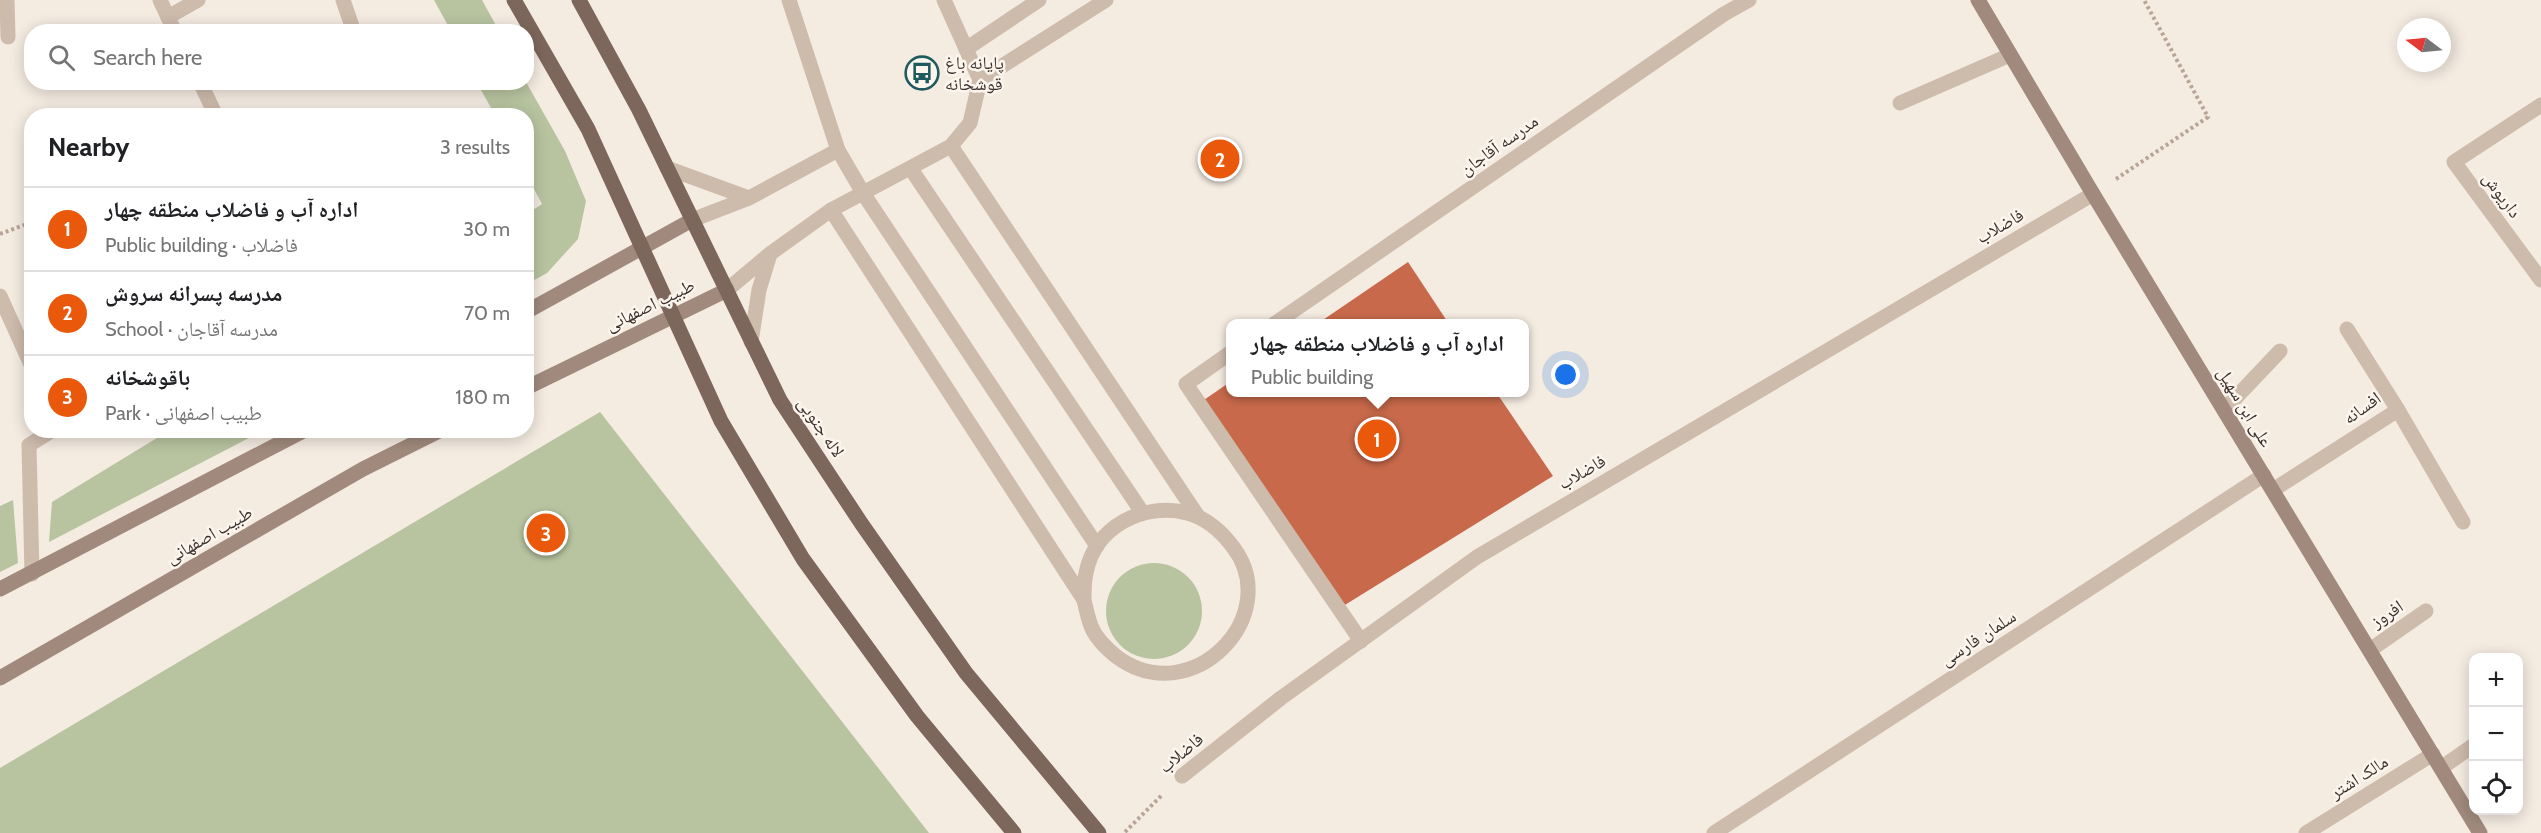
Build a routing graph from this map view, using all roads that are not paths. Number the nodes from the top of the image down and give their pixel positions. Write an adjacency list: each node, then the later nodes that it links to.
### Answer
1 (7, 0): 18 (street)
2 (160, 0): 13 (street)
3 (198, 0): 13 (street)
4 (343, 0): 15 (street)
5 (514, 0): 16 (main road)
6 (579, 0): 28 (main road, لاله جنوبی)
7 (789, 0): 27 (street)
8 (944, 0): 19 (street)
9 (1039, 0): 19 (street)
10 (1106, 0): 21 (street)
11 (1749, 0): 42 (street, مدرسه آقاجان)
12 (1978, 0): 20 (street, علی ابن سهیل)
13 (168, 17): 14 (street)
14 (171, 24)
15 (351, 24)
16 (528, 24)
17 (534, 35): 35 (main road)
18 (8, 37)
19 (966, 49): 21 (street)
20 (2010, 54): 23 (street); 31 (street, علی ابن سهیل)
21 (980, 80): 26 (street)
22 (204, 90): 25 (street)
23 (1900, 103)
24 (2541, 105): 37 (street, داریوش)
25 (212, 108)
26 (951, 146): 29 (street); 57 (street)
27 (838, 150): 30 (street); 32 (street)
28 (667, 168): 32 (street); 34 (main road, لاله جنوبی)
29 (911, 169): 30 (street); 56 (street)
30 (863, 193): 33 (street); 59 (street)
31 (2093, 194): 49 (street, علی ابن سهیل); 64 (street, فاضلاب)
32 (749, 198): 34 (street)
33 (831, 210): 36 (street); 62 (street)
34 (692, 220): 35 (street); 38 (main road, لاله جنوبی)
35 (640, 247): 40 (street); 41 (main road)
36 (771, 253): 38 (street); 44 (street)
37 (2541, 280)
38 (727, 290): 41 (street, طبیب اصفهانی); 44 (main road, لاله جنوبی)
39 (0, 296): 45 (street)
40 (534, 307)
41 (673, 316): 48 (street, طبیب اصفهانی); 71 (main road)
42 (1281, 319)
43 (2347, 329): 50 (street, افسانه)
44 (751, 342): 72 (main road, لاله جنوبی)
45 (24, 349)
46 (2280, 351): 49 (street)
47 (1226, 356): 64 (street)
48 (534, 384)
49 (2224, 410): 54 (street, علی ابن سهیل)
50 (2397, 410): 55 (street, افسانه); 58 (street)
51 (40, 438): 60 (street)
52 (290, 438): 60 (street)
53 (425, 438): 66 (street, طبیب اصفهانی)
54 (2264, 475): 55 (street, علی ابن سهیل); 73 (street, سلمان فارسی)
55 (2273, 490): 65 (street, علی ابن سهیل)
56 (1142, 512): 57 (street); 59 (street)
57 (1197, 515): 62 (street)
58 (2463, 522)
59 (1097, 546): 62 (street)
60 (32, 574): 61 (street)
61 (0, 590)
62 (1084, 600)
63 (2426, 611): 65 (street, افروز)
64 (1361, 641): 70 (street, فاضلاب)
65 (2370, 650): 68 (street, علی ابن سهیل)
66 (0, 678)
67 (2469, 748): 69 (street)
68 (2433, 754): 69 (street, علی ابن سهیل); 74 (street, مالک اشتر)
69 (2441, 768): 75 (street, علی ابن سهیل)
70 (1182, 776)
71 (1014, 833)
72 (1099, 833)
73 (1714, 833)
74 (2306, 833)
75 (2481, 833)

